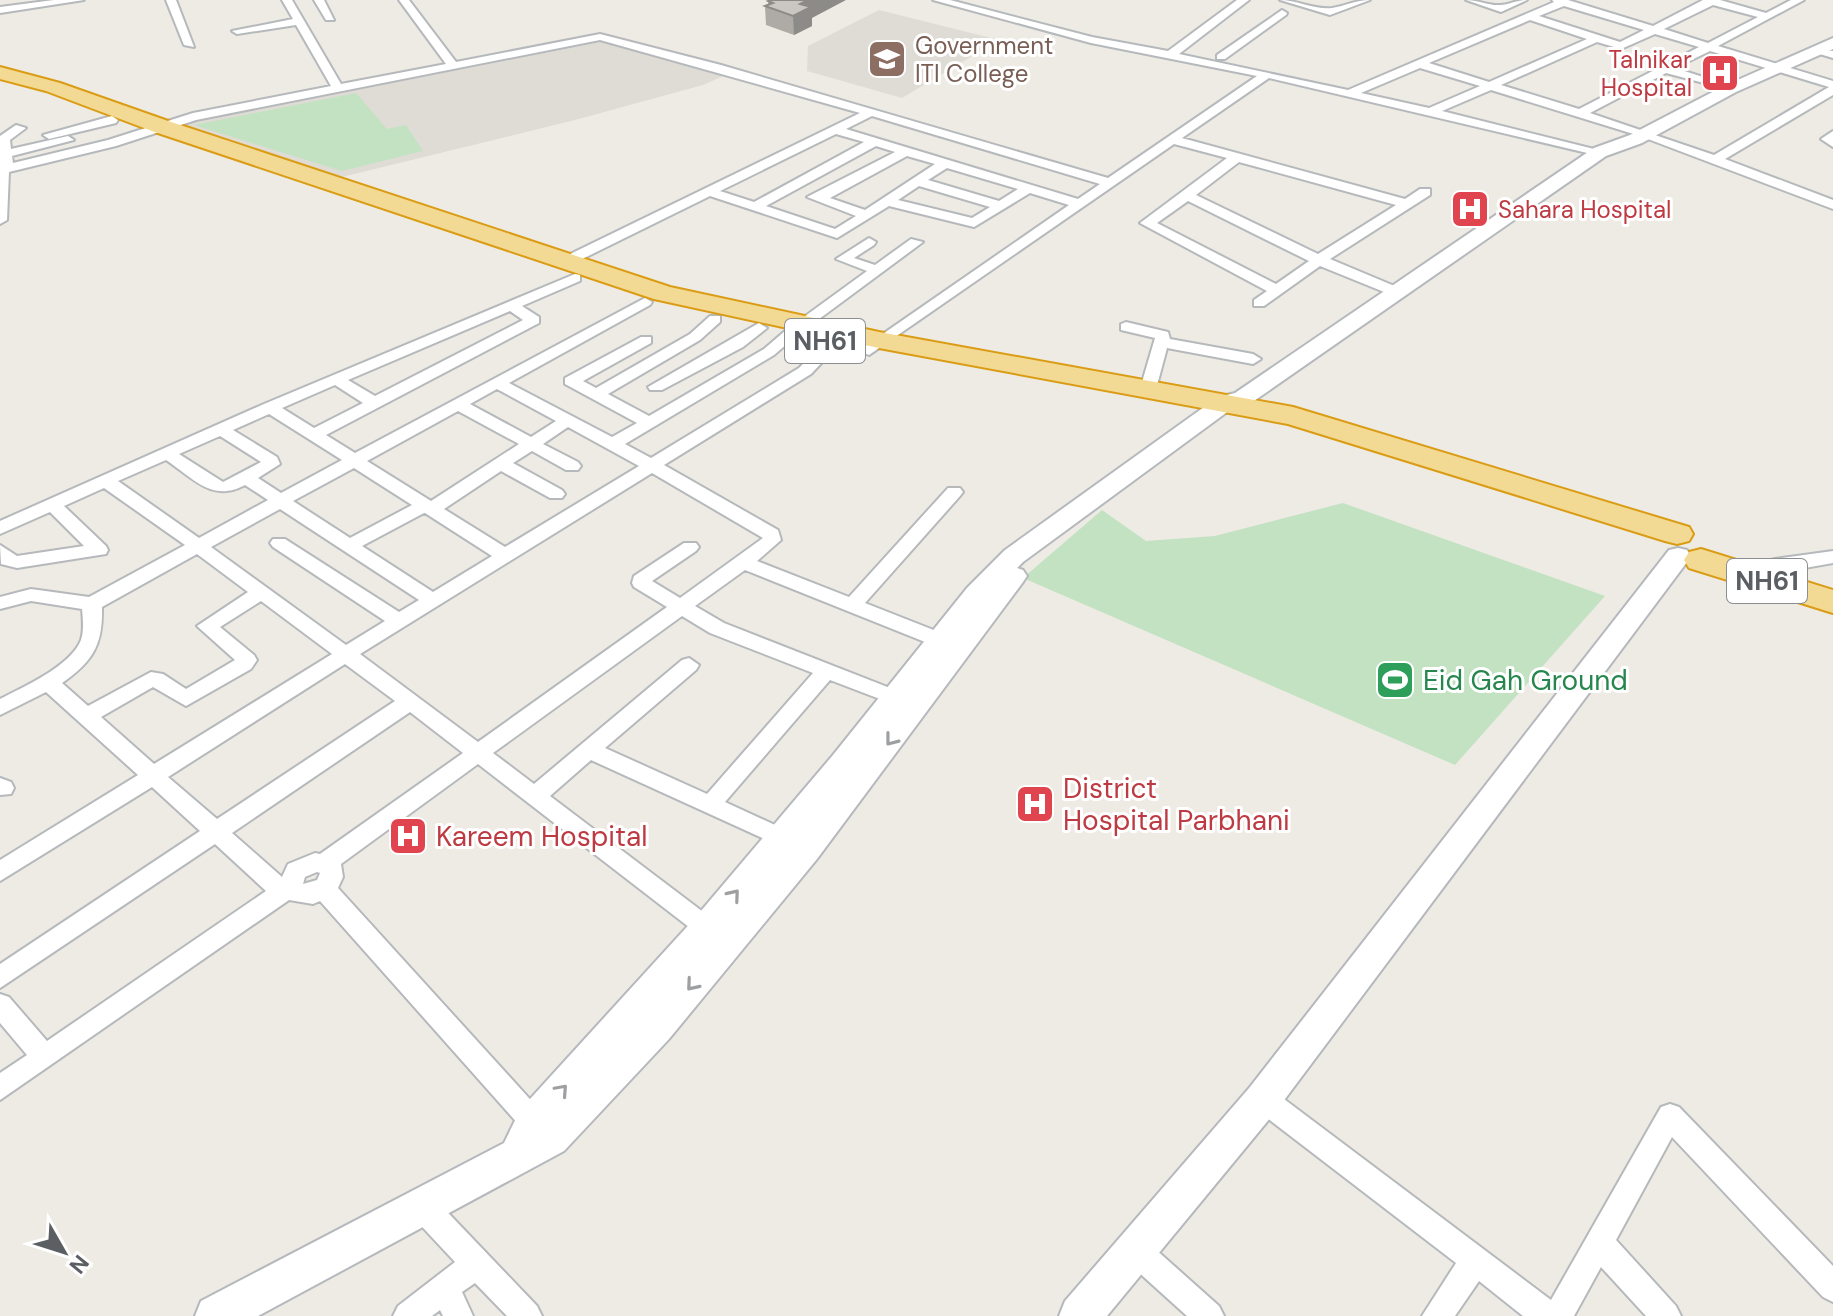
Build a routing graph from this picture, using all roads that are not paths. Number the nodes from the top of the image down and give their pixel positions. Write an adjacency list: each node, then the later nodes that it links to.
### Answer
1 (79, 0): 15 (street)
2 (171, 0): 26 (street)
3 (287, 0): 22 (street)
4 (319, 0): 21 (street)
5 (404, 0): 33 (street)
6 (938, 0): 16 (street)
7 (1244, 0): 27 (street)
8 (1285, 0): 13 (street)
9 (1471, 0): 10 (street)
10 (1522, 0)
11 (1712, 0): 19 (street); 23 (street)
12 (1799, 0): 19 (street)
13 (1361, 1)
14 (1560, 1): 20 (street); 23 (street)
15 (61, 2): 17 (street)
16 (965, 3): 30 (street)
17 (0, 10)
18 (1282, 13): 31 (street)
19 (1765, 16): 28 (street)
20 (1530, 17): 25 (street); 32 (street)
21 (330, 18)
22 (300, 21): 24 (street); 40 (street)
23 (1654, 30): 25 (street); 28 (street)
24 (237, 31)
25 (1595, 39): 38 (street)
26 (190, 45)
27 (1183, 45): 30 (street); 31 (street)
28 (1710, 45): 34 (street); 35 (street)
29 (1828, 49): 35 (street)
30 (1170, 55): 37 (street)
31 (1221, 57): 37 (street)
32 (1420, 64): 38 (street); 42 (street)
33 (453, 65): 40 (street); 43 (street)
34 (1662, 68): 41 (street); 45 (street)
35 (1781, 68): 39 (street); 41 (street)
36 (0, 74): 46 (highway, NH61); 46 (highway, NH61)
37 (1265, 74): 42 (street); 51 (street)
38 (1487, 86): 44 (street); 45 (street)
39 (1833, 87): 58 (street)
40 (338, 89): 46 (street)
41 (1730, 89): 49 (street)
42 (1350, 93): 44 (street)
43 (871, 112): 48 (street); 62 (street)
44 (1431, 112): 56 (street)
45 (1578, 114): 49 (street)
46 (136, 126): 54 (street); 60 (street); 80 (highway, NH61)
47 (20, 128): 54 (street)
48 (836, 130): 52 (street); 65 (street)
49 (1644, 133): 56 (street); 58 (street)
50 (1833, 135): 53 (street)
51 (1170, 139): 57 (street); 62 (street)
52 (872, 143): 55 (street); 63 (street)
53 (1833, 143)
54 (6, 150): 60 (street)
55 (904, 152): 59 (street); 68 (street)
56 (1600, 152): 83 (street)
57 (1237, 157): 67 (street); 71 (street)
58 (1715, 160): 72 (street)
59 (944, 164): 61 (street); 64 (street)
60 (4, 169): 76 (street)
61 (917, 181): 69 (street); 73 (street)
62 (1108, 182): 70 (street)
63 (790, 188): 68 (street); 74 (street)
64 (1027, 189): 70 (street); 73 (street)
65 (710, 192): 74 (street); 80 (street)
66 (1425, 192): 71 (street)
67 (1187, 196): 79 (street); 82 (street)
68 (820, 198): 75 (street)
69 (887, 201): 73 (street); 75 (street)
70 (1077, 203): 96 (street)
71 (1407, 204): 79 (street)
72 (1833, 205)
73 (1001, 206)
74 (755, 207): 75 (street)
75 (867, 215)
76 (0, 220)
77 (869, 242): 81 (street)
78 (916, 242): 81 (street)
79 (1319, 260): 82 (street); 83 (street)
80 (571, 270): 84 (highway, NH61); 86 (street); 91 (highway, NH61)
81 (877, 270): 91 (street)
82 (1277, 290): 85 (street)
83 (1399, 293): 106 (street)
84 (645, 302): 87 (highway, NH61); 99 (street)
85 (1259, 303)
86 (511, 305): 89 (street); 95 (street)
87 (715, 319): 90 (highway, NH61); 102 (street)
88 (1126, 327): 94 (street)
89 (458, 328): 95 (street); 98 (street)
90 (759, 328): 91 (highway, NH61); 100 (street)
91 (796, 329): 92 (highway, NH61); 108 (street)
92 (838, 338): 96 (highway, NH61); 117 (street)
93 (646, 340): 102 (street)
94 (1161, 342): 97 (street); 101 (street)
95 (487, 345): 103 (street)
96 (874, 345): 101 (highway, NH61); 106 (highway, NH61)
97 (1253, 359)
98 (336, 379): 103 (street); 105 (street)
99 (497, 383): 104 (street); 107 (street)
100 (656, 387)
101 (1148, 389): 106 (highway, NH61)
102 (595, 395): 108 (street)
103 (375, 403): 110 (street)
104 (458, 404): 111 (street); 114 (street)
105 (270, 407): 109 (street); 110 (street)
106 (1231, 407): 130 (highway, NH61); 145 (street)
107 (568, 420): 111 (street); 112 (street)
108 (650, 423): 112 (street)
109 (221, 429): 113 (street); 118 (street)
110 (313, 435): 114 (street)
111 (531, 444): 115 (street); 116 (street)
112 (613, 444): 117 (street)
113 (166, 453): 118 (street); 119 (street)
114 (355, 461): 122 (street); 124 (street)
115 (501, 464): 121 (street); 124 (street)
116 (572, 466)
117 (653, 466): 132 (street); 134 (street)
118 (246, 478): 122 (street)
119 (105, 480): 123 (street); 128 (street)
120 (954, 492): 142 (street)
121 (556, 494)
122 (282, 500): 127 (street); 128 (street)
123 (52, 504): 125 (street); 131 (street)
124 (428, 507): 127 (street); 132 (street)
125 (0, 528)
126 (279, 543): 144 (street)
127 (350, 545): 138 (street)
128 (198, 546): 137 (street); 141 (street)
129 (690, 547): 143 (street)
130 (1686, 548): 135 (highway, NH61); 170 (street)
131 (0, 551)
132 (506, 556): 138 (street)
133 (1833, 557): 135 (street)
134 (743, 562): 142 (street); 143 (street)
135 (1759, 569): 136 (highway, NH61); 139 (highway, NH61)
136 (1833, 583)
137 (262, 592): 146 (street); 153 (street)
138 (433, 601): 144 (street)
139 (1833, 602)
140 (0, 603): 141 (street)
141 (92, 604): 149 (street)
142 (852, 606): 145 (street)
143 (679, 608): 148 (street); 155 (street)
144 (399, 621): 146 (street)
145 (950, 644): 151 (street)
146 (346, 654): 150 (street); 156 (street)
147 (689, 665): 154 (street)
148 (827, 671): 151 (street); 158 (street)
149 (48, 682): 152 (street); 153 (street)
150 (410, 701): 155 (street); 159 (street)
151 (905, 702): 160 (street)
152 (0, 708)
153 (86, 716): 156 (street)
154 (589, 750): 157 (street); 158 (street)
155 (478, 752): 157 (street); 161 (street)
156 (152, 775): 159 (street); 162 (street)
157 (535, 796): 165 (street)
158 (710, 805): 160 (street)
159 (216, 832): 163 (street); 166 (street)
160 (794, 844): 165 (street)
161 (325, 863): 163 (street); 164 (street)
162 (0, 872)
163 (287, 889): 164 (street); 168 (street)
164 (324, 889): 171 (street)
165 (718, 936): 171 (street)
166 (0, 977)
167 (0, 1005): 168 (street)
168 (45, 1057): 169 (street)
169 (0, 1088)
170 (1263, 1099): 174 (street); 175 (street)
171 (534, 1138): 172 (street)
172 (422, 1206): 176 (street); 179 (street)
173 (1598, 1242): 177 (street); 187 (street); 188 (street)
174 (1135, 1250): 183 (street); 184 (street)
175 (1476, 1260): 185 (street); 186 (street)
176 (477, 1263): 178 (street); 182 (street)
177 (1833, 1287)
178 (445, 1288): 180 (street); 181 (street)
179 (216, 1316)
180 (408, 1316)
181 (458, 1316)
182 (527, 1316)
183 (1080, 1316)
184 (1209, 1316)
185 (1437, 1316)
186 (1547, 1316)
187 (1558, 1316)
188 (1666, 1316)

